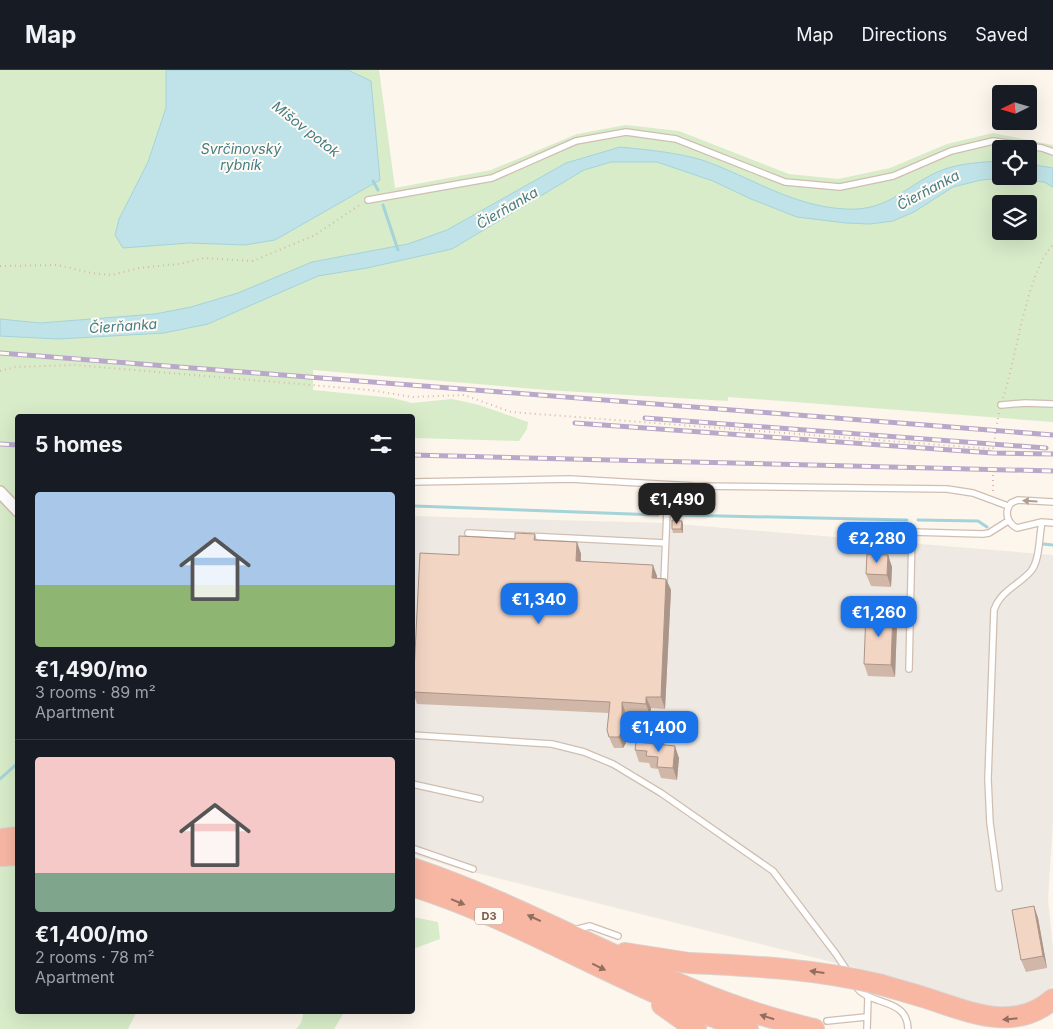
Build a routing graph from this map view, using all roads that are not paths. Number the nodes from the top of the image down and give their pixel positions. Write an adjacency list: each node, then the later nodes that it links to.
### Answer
1 (1053, 152): 2 (lane)
2 (368, 200)
3 (1053, 404): 4 (lane)
4 (1001, 405)
5 (415, 482): 6 (lane)
6 (668, 486): 10 (lane); 16 (lane)
7 (1, 494): 8 (street); 11 (street)
8 (15, 495)
9 (1053, 502): 10 (lane, one-way to 10)
10 (1008, 506): 12 (lane)
11 (15, 508)
12 (1008, 521): 13 (lane); 18 (lane)
13 (1042, 522): 14 (lane); 30 (lane)
14 (1053, 523)
15 (468, 534): 16 (lane)
16 (665, 542): 17 (lane)
17 (664, 583)
18 (909, 669)
19 (415, 735): 35 (lane)
20 (415, 785): 21 (lane)
21 (480, 798)
22 (15, 837): 23 (highway)
23 (0, 839)
24 (415, 850): 28 (lane)
25 (15, 855): 26 (highway)
26 (0, 856)
27 (415, 869): 28 (highway, D3)
28 (470, 878): 31 (highway, D3, one-way to 28)
29 (415, 887): 34 (highway, D3, one-way to 34)
30 (999, 888)
31 (565, 932): 32 (lane); 33 (highway, D3)
32 (618, 936)
33 (594, 947): 36 (highway, one-way to 33, bridge); 38 (highway, D3, one-way to 33)
34 (635, 984): 39 (highway); 40 (highway, D3)
35 (868, 996): 37 (lane); 42 (lane)
36 (1053, 999)
37 (866, 1017): 38 (lane); 41 (lane)
38 (821, 1025)
39 (696, 1029)
40 (748, 1029)
41 (867, 1029)
42 (908, 1029)

